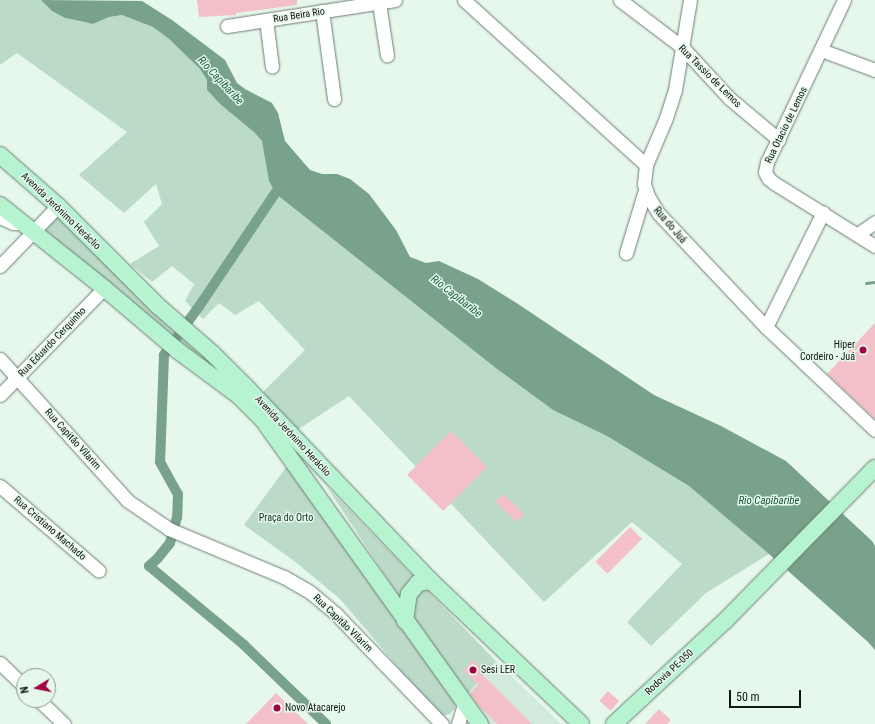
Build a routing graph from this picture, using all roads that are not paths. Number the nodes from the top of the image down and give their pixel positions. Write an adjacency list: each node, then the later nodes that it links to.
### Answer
1 (396, 0): 6 (street, Rua Beira Rio)
2 (464, 0): 18 (street)
3 (620, 0): 10 (street, Rua Tassio de Lemos)
4 (690, 0): 10 (street)
5 (844, 0): 11 (street, Rua Otacio de Lemos)
6 (379, 3): 7 (street, Rua Beira Rio); 12 (street)
7 (322, 11): 8 (street, Rua Beira Rio); 15 (street)
8 (266, 20): 9 (street, Rua Beira Rio); 13 (street)
9 (227, 26)
10 (682, 47): 16 (street, Rua Tassio de Lemos); 18 (street)
11 (821, 50): 14 (street); 16 (street, Rua Otacio de Lemos)
12 (387, 55)
13 (272, 67)
14 (875, 70)
15 (334, 100)
16 (779, 140): 22 (street, Rua Otacio de Lemos)
17 (0, 155): 21 (main road, Avenida Jerônimo Heráclio)
18 (646, 165): 19 (street)
19 (645, 190): 28 (street); 31 (street, Rua do Juá)
20 (0, 205): 25 (main road, Avenida Jerônimo Heráclio)
21 (58, 206): 25 (street); 39 (main road, Avenida Jerônimo Heráclio)
22 (823, 212): 26 (street, Rua Otacio de Lemos); 31 (street)
23 (0, 217): 25 (street)
24 (875, 222): 26 (street)
25 (27, 228): 29 (street); 30 (main road, Avenida Jerônimo Heráclio)
26 (858, 234): 27 (street, Rua Otacio de Lemos)
27 (875, 246)
28 (626, 253)
29 (0, 266)
30 (104, 288): 33 (street, Rua Eduardo Cerquinho); 40 (main road, Avenida Jerônimo Heráclio)
31 (766, 327): 35 (street, Rua do Juá)
32 (0, 359): 33 (street, Rua Capitão Vilarim)
33 (18, 377): 34 (street, Rua Eduardo Cerquinho); 46 (street, Rua Capitão Vilarim)
34 (0, 395)
35 (875, 430)
36 (875, 468): 50 (main road, Rodovia PE-050)
37 (0, 486): 38 (street, Rua Cristiano Machado)
38 (99, 571)
39 (430, 582): 40 (main road); 49 (main road, Avenida Jerônimo Heráclio)
40 (406, 622): 43 (main road, Avenida Jerônimo Heráclio)
41 (0, 663): 42 (street)
42 (16, 678)
43 (464, 704): 47 (street); 48 (main road, Avenida Jerônimo Heráclio)
44 (47, 708): 45 (street)
45 (64, 724)
46 (442, 724)
47 (458, 724)
48 (480, 724)
49 (580, 724)
50 (614, 724)

